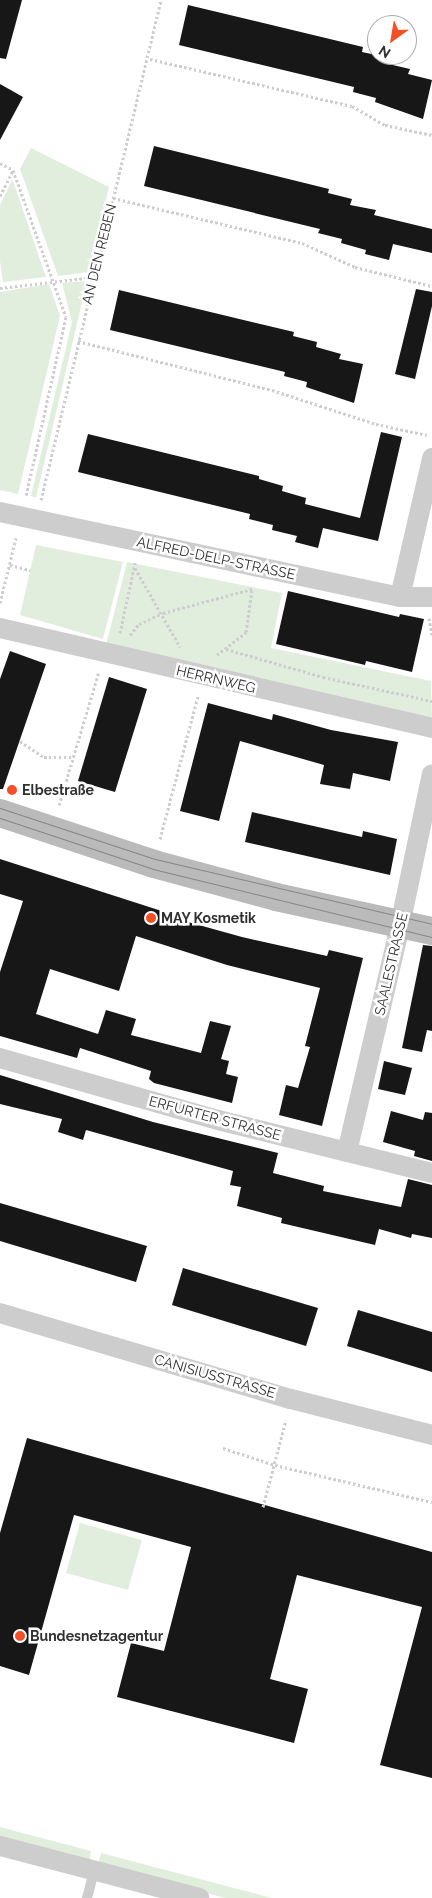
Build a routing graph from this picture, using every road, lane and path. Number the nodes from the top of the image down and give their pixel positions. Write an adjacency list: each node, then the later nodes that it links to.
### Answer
1 (162, 0): 2 (path, AN DEN REBEN)
2 (150, 59): 3 (path); 7 (path, AN DEN REBEN)
3 (432, 135)
4 (0, 163): 5 (path)
5 (13, 170): 6 (path); 9 (path)
6 (0, 196)
7 (113, 198): 8 (path, AN DEN REBEN); 10 (path)
8 (94, 277): 9 (path); 12 (path, AN DEN REBEN)
9 (54, 280): 11 (path); 15 (path)
10 (432, 286)
11 (0, 288)
12 (78, 341): 13 (path); 16 (path, AN DEN REBEN)
13 (432, 437)
14 (432, 458): 25 (street)
15 (26, 495)
16 (40, 508)
17 (0, 512): 19 (street, ALFRED-DELP-STRASSE)
18 (19, 529): 20 (path)
19 (140, 542): 21 (path); 22 (street, ALFRED-DELP-STRASSE)
20 (10, 565): 23 (path); 26 (path)
21 (134, 567): 28 (path); 32 (path)
22 (260, 568): 24 (path); 25 (street, ALFRED-DELP-STRASSE)
23 (30, 570)
24 (252, 590): 28 (path); 31 (path)
25 (400, 597): 27 (street, ALFRED-DELP-STRASSE)
26 (0, 603)
27 (430, 605): 30 (path)
28 (163, 613): 32 (path); 33 (path)
29 (0, 628): 32 (street, HERRNWEG)
30 (432, 635)
31 (225, 649): 33 (path); 34 (path)
32 (110, 654): 33 (street, HERRNWEG); 37 (path)
33 (198, 675): 35 (street, HERRNWEG); 41 (path)
34 (432, 701)
35 (432, 728)
36 (20, 741): 37 (path)
37 (74, 757): 40 (path)
38 (432, 774): 42 (street, SAALESTRASSE)
39 (0, 813): 40 (main road)
40 (51, 832): 41 (main road)
41 (154, 864): 42 (main road)
42 (400, 926): 43 (main road); 45 (street, SAALESTRASSE)
43 (432, 932)
44 (0, 1058): 45 (street, ERFURTER STRASSE)
45 (347, 1152): 46 (street, ERFURTER STRASSE)
46 (432, 1173)
47 (0, 1313): 48 (street, CANISIUSSTRASSE)
48 (292, 1398): 49 (street, CANISIUSSTRASSE); 51 (path)
49 (432, 1435)
50 (222, 1448): 51 (path)
51 (274, 1465): 52 (path); 53 (path)
52 (432, 1502)
53 (263, 1506)
54 (0, 1846): 55 (street)
55 (94, 1871): 56 (lane); 57 (street)
56 (87, 1898)
57 (198, 1898)

